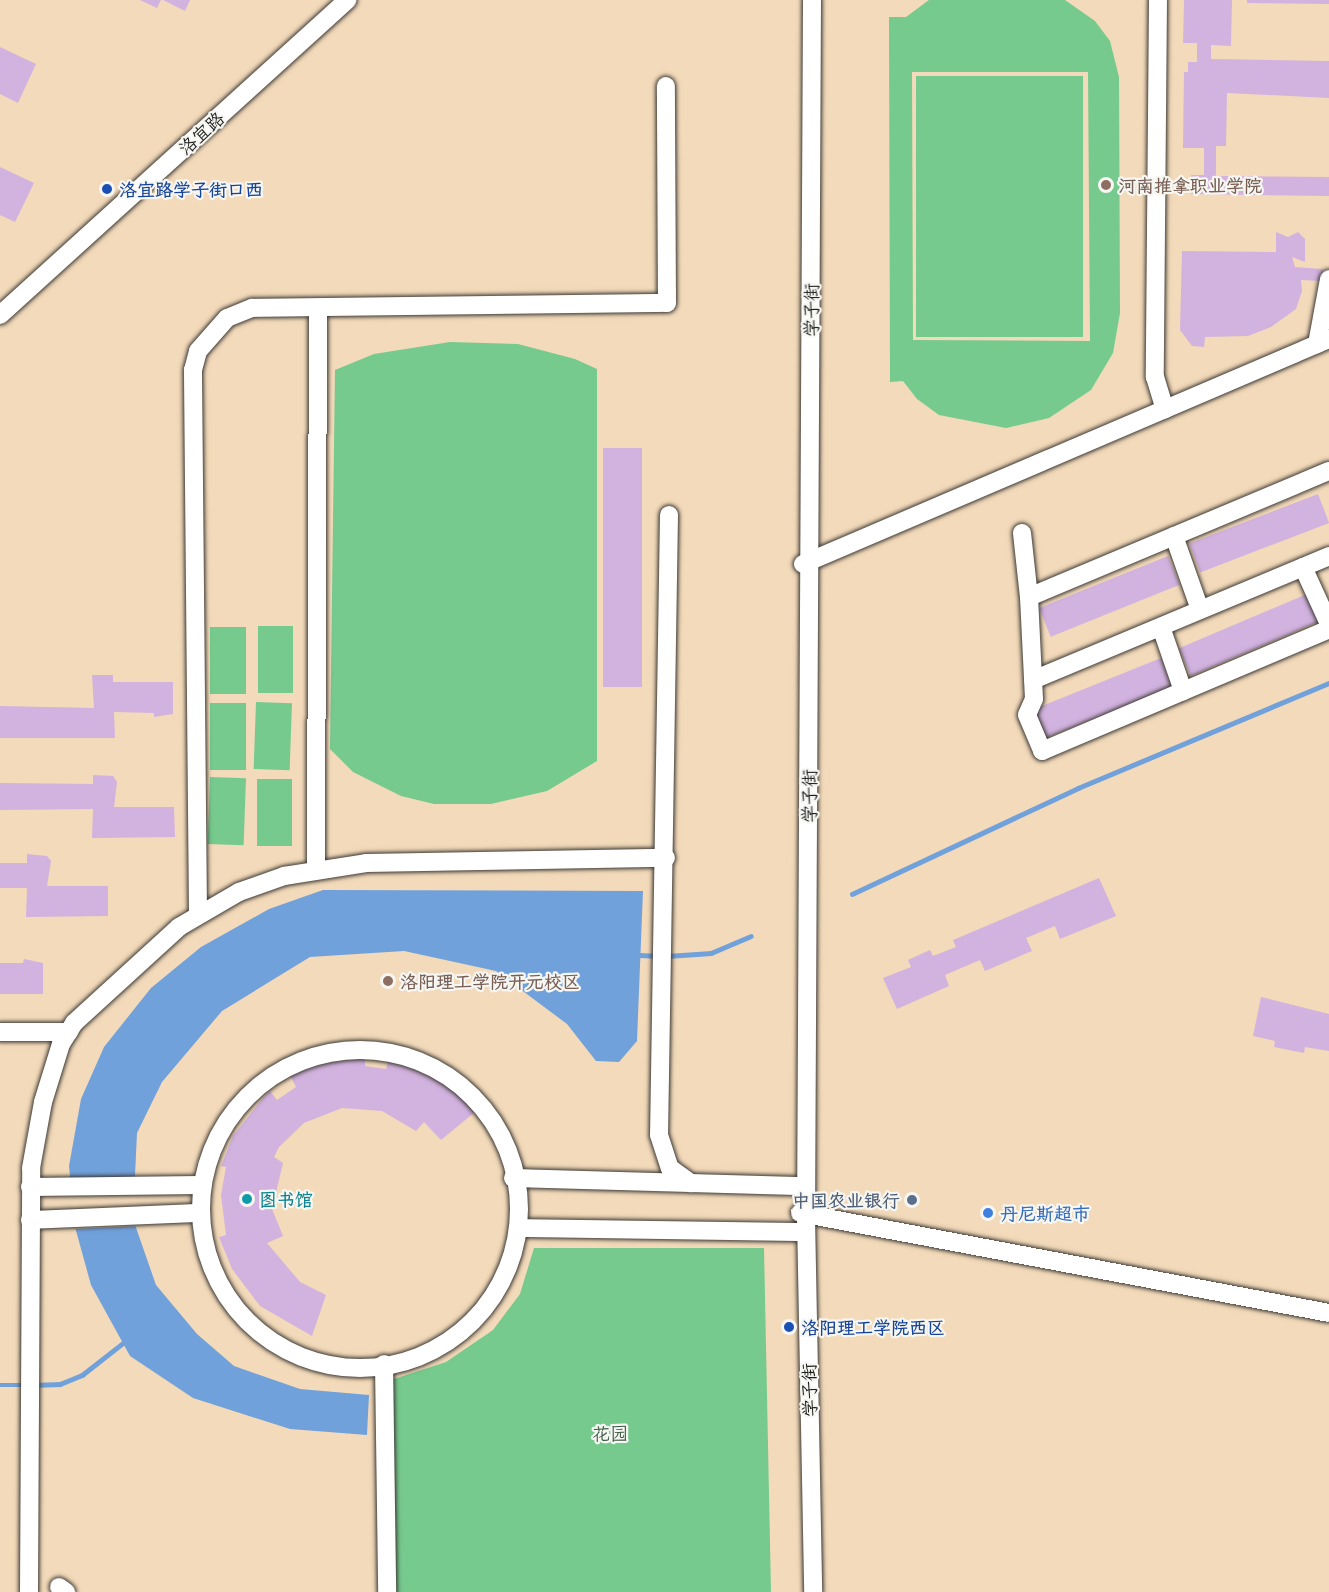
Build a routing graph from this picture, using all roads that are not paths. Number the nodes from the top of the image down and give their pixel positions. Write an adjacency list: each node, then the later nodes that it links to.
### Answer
1 (330, 0): 8 (street, 洛宜路)
2 (348, 0): 10 (street, 洛宜路)
3 (805, 0): 18 (street, 学子街)
4 (812, 0): 18 (street, 学子街)
5 (1158, 0): 12 (street)
6 (666, 86): 9 (street)
7 (1329, 279): 11 (street)
8 (0, 299)
9 (318, 308): 28 (street); 29 (street)
10 (0, 315)
11 (1323, 341): 12 (street)
12 (1165, 410): 18 (street)
13 (1329, 471): 16 (street)
14 (669, 515): 27 (street)
15 (1022, 533): 20 (street)
16 (1174, 536): 20 (street); 21 (street)
17 (1329, 556): 19 (street)
18 (807, 564): 35 (street, 学子街)
19 (1303, 567): 21 (street); 22 (street)
20 (1029, 597): 25 (street)
21 (1200, 610): 23 (street)
22 (1329, 624)
23 (1161, 627): 25 (street); 26 (street)
24 (1329, 629): 26 (street)
25 (1033, 680): 26 (street)
26 (1183, 691)
27 (666, 858): 28 (street); 33 (street)
28 (316, 869): 29 (street)
29 (198, 915): 31 (street)
30 (0, 1032): 31 (street)
31 (69, 1032): 36 (street)
32 (513, 1178): 33 (street); 34 (street); 40 (street)
33 (691, 1183): 35 (street)
34 (200, 1185): 36 (street); 37 (street)
35 (803, 1186): 38 (street, 学子街)
36 (30, 1187): 39 (street)
37 (199, 1213): 39 (street); 43 (street)
38 (803, 1213): 41 (street, 学子街); 42 (street)
39 (30, 1220): 44 (street)
40 (519, 1228): 41 (street); 43 (street)
41 (803, 1232): 46 (street, 学子街); 47 (street, 学子街)
42 (1329, 1313)
43 (384, 1364): 45 (street)
44 (29, 1592)
45 (387, 1592)
46 (807, 1592)
47 (813, 1592)

